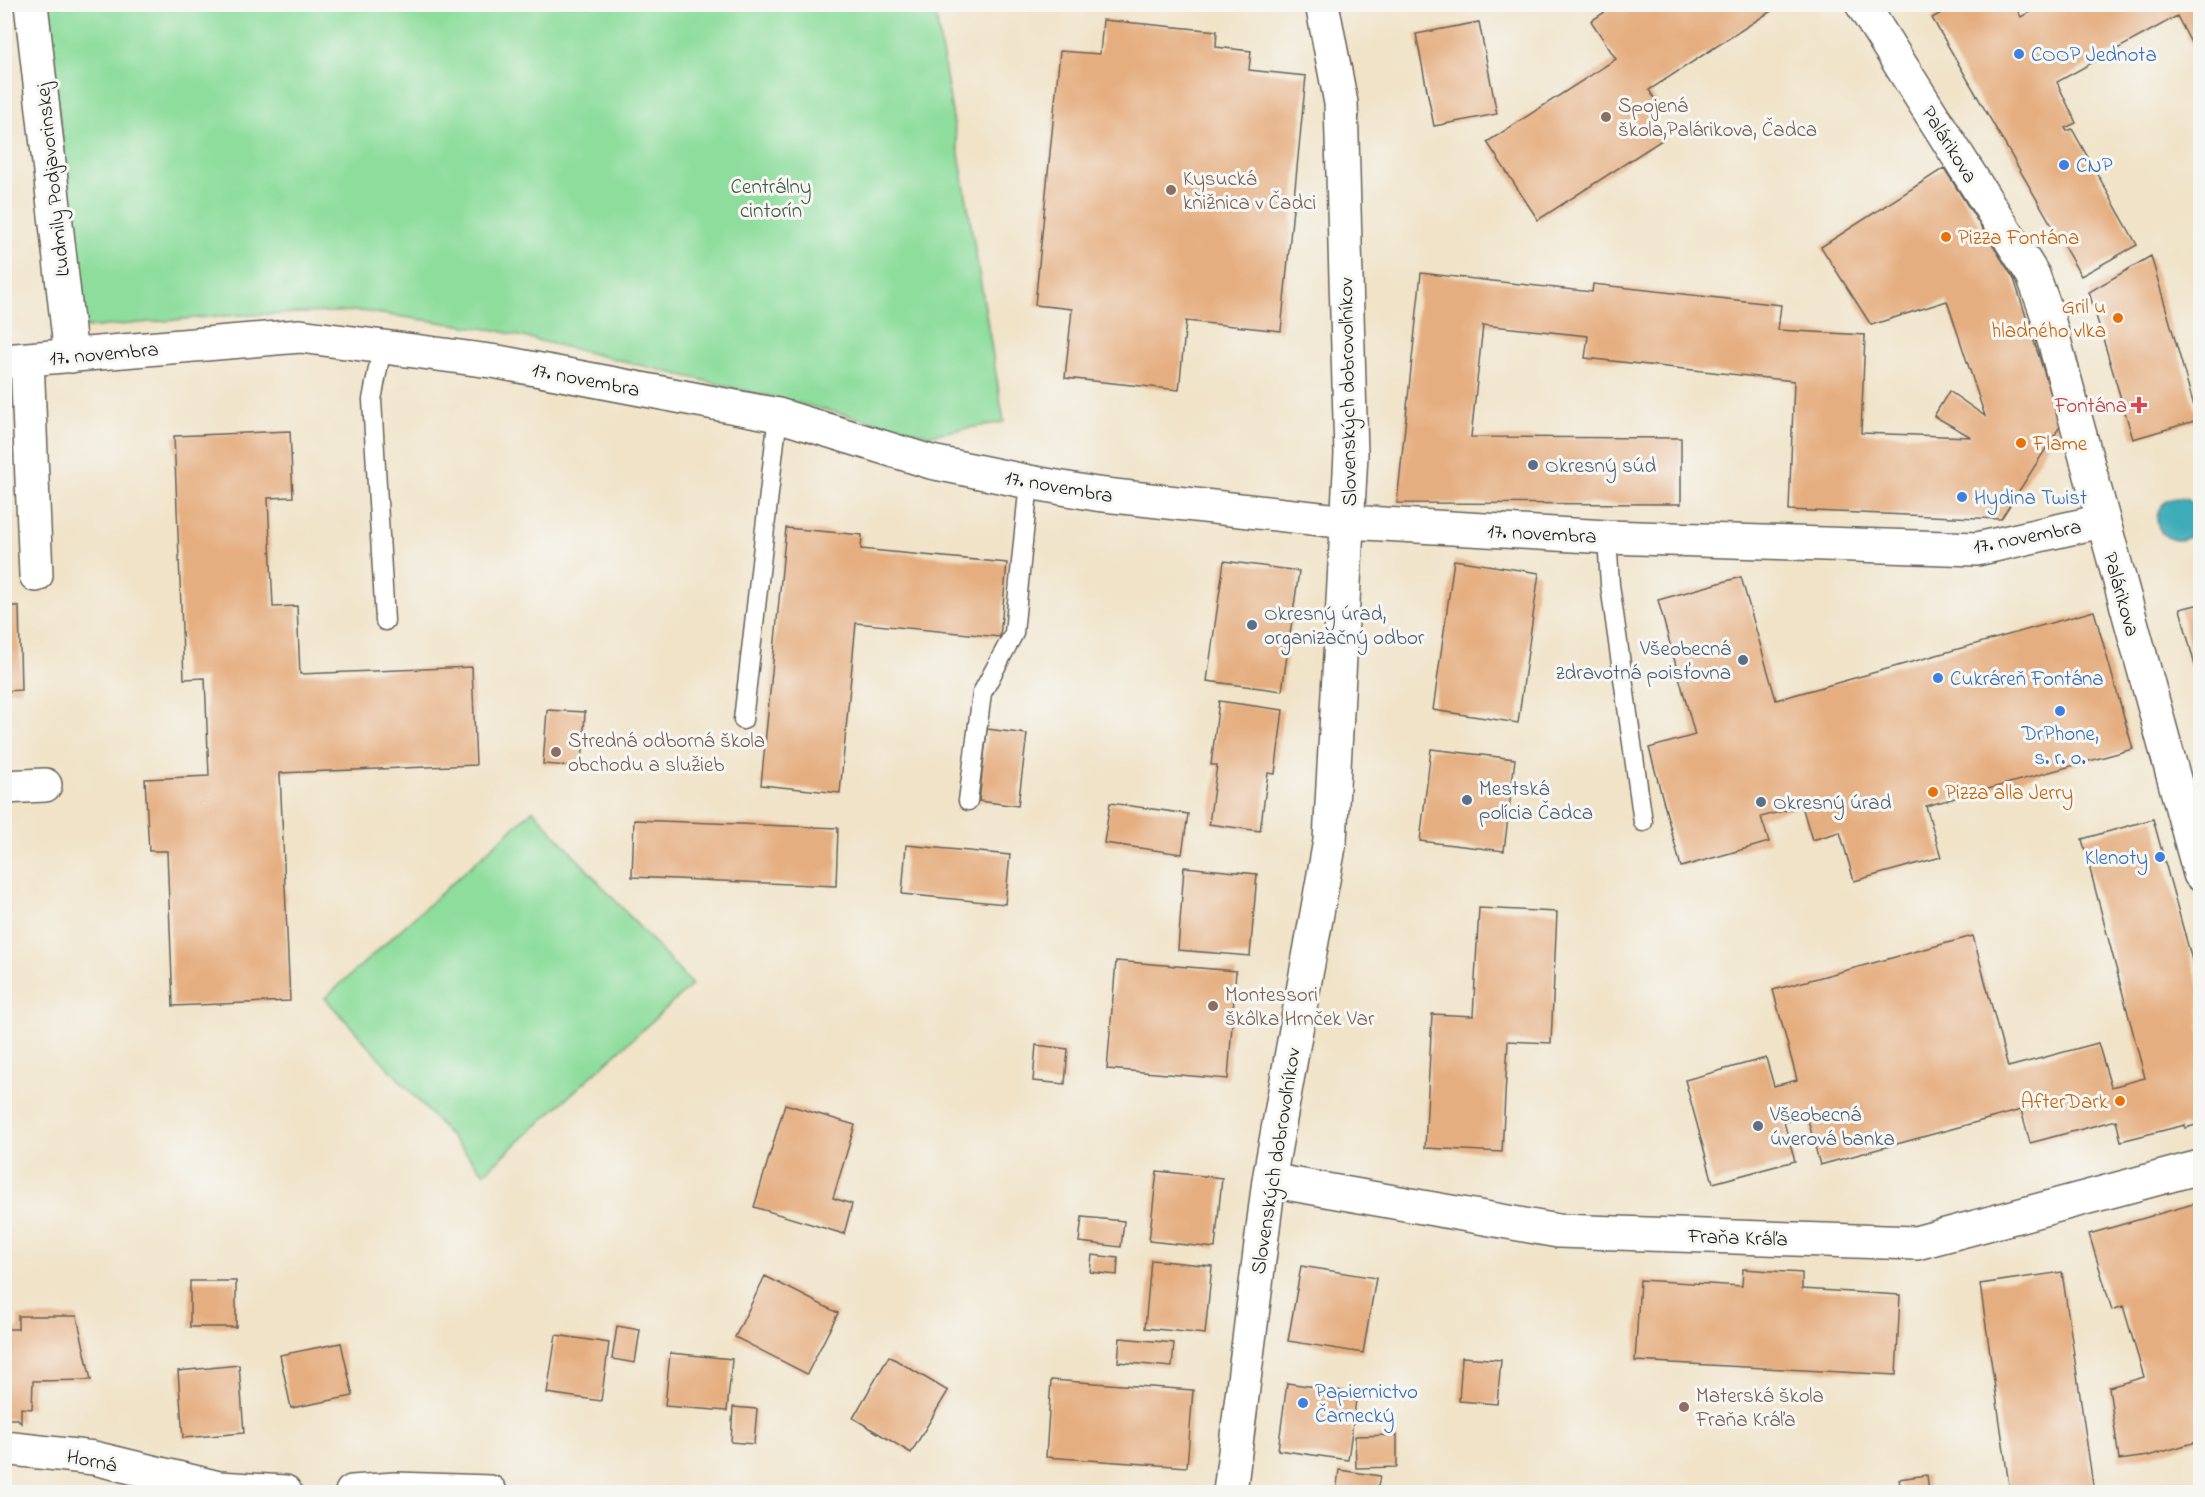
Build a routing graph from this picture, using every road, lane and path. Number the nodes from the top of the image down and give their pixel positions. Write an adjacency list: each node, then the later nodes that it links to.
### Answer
1 (31, 4): 5 (street, Ľudmily Podjavorinskej)
2 (1322, 4): 10 (street, Slovenských dobrovoľníkov)
3 (1862, 4): 9 (street, Palárikova)
4 (382, 347): 5 (street, 17. novembra); 7 (street, 17. novembra); 13 (lane)
5 (72, 356): 6 (street, 17. novembra)
6 (16, 360): 12 (street, 17. novembra)
7 (778, 415): 8 (street, 17. novembra); 14 (lane)
8 (1029, 482): 10 (street, 17. novembra); 17 (lane)
9 (2102, 521): 11 (street, 17. novembra); 19 (street, Palárikova)
10 (1348, 522): 11 (street, 17. novembra); 21 (street, Slovenských dobrovoľníkov)
11 (1607, 537): 18 (lane)
12 (36, 575)
13 (385, 621)
14 (743, 720)
15 (45, 785): 16 (street)
16 (4, 787)
17 (968, 801)
18 (1643, 822)
19 (2200, 874)
20 (2200, 1167): 21 (street, Fraňa Kráľa)
21 (1269, 1180): 26 (street, Slovenských dobrovoľníkov)
22 (4, 1448): 23 (street, Horná)
23 (285, 1492)
24 (352, 1492): 25 (street)
25 (490, 1492)
26 (1230, 1492)

